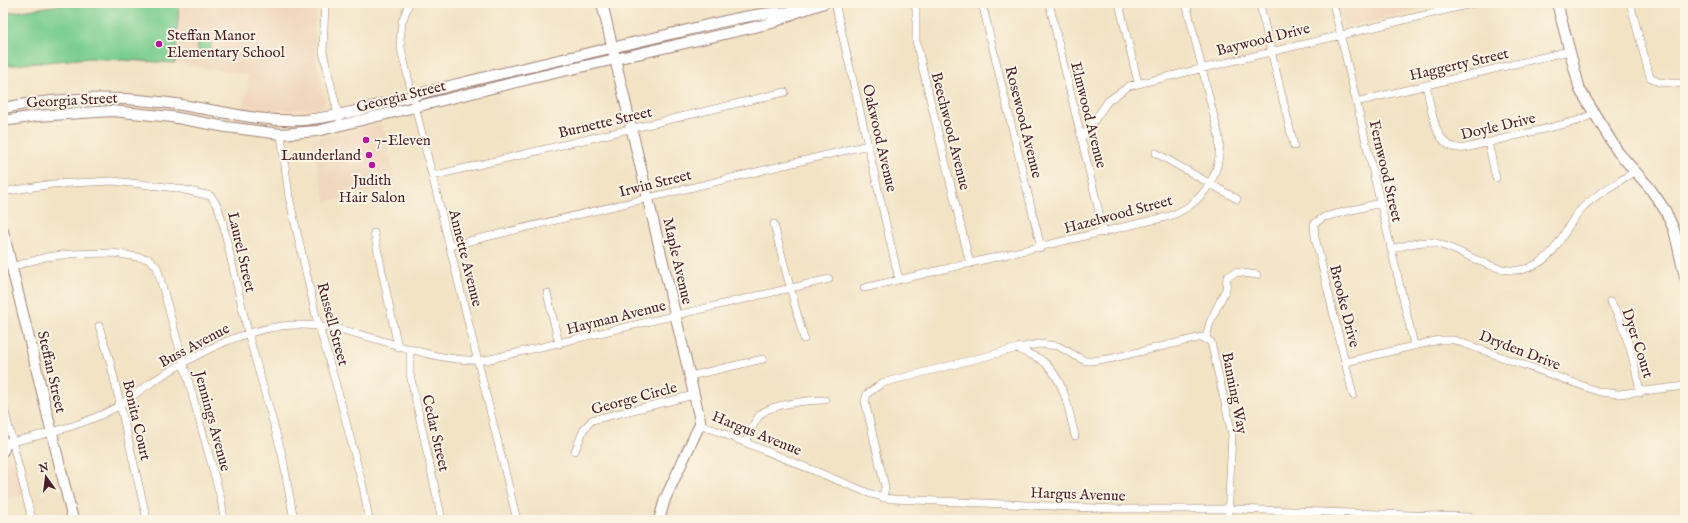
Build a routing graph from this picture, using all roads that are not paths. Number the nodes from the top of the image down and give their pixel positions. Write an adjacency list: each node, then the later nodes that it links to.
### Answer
1 (325, 3): 31 (street)
2 (409, 3): 27 (street, Annette Avenue)
3 (602, 3): 18 (main road, Maple Avenue)
4 (824, 3): 16 (main road, Georgia Street)
5 (835, 3): 39 (street, Oakwood Avenue)
6 (915, 3): 58 (street, Beechwood Avenue)
7 (982, 3): 55 (street, Rosewood Avenue)
8 (1049, 3): 37 (street, Elmwood Avenue)
9 (1119, 3): 23 (street)
10 (1186, 3): 22 (street, Hazelwood Street)
11 (1333, 3): 17 (street, Fernwood Street)
12 (1475, 3): 17 (street, Baywood Drive)
13 (1557, 3): 20 (main road)
14 (1630, 3): 24 (street)
15 (1261, 9): 19 (street)
16 (797, 12): 18 (main road, Georgia Street); 21 (main road, Georgia Street)
17 (1340, 34): 19 (street, Baywood Drive); 28 (street, Fernwood Street)
18 (612, 48): 21 (main road, Maple Avenue); 27 (main road, Georgia Street)
19 (1271, 51): 22 (street, Baywood Drive); 40 (street)
20 (1569, 51): 25 (street, Haggerty Street); 32 (main road)
21 (615, 60): 30 (main road, Georgia Street); 35 (main road, Maple Avenue)
22 (1201, 68): 23 (street, Baywood Drive); 45 (street, Hazelwood Street)
23 (1138, 83): 37 (street, Baywood Drive)
24 (1685, 84)
25 (1426, 85): 28 (street, Haggerty Street); 38 (street, Doyle Drive)
26 (785, 92): 35 (street, Burnette Street)
27 (413, 95): 30 (street, Annette Avenue); 31 (main road, Georgia Street)
28 (1356, 102): 49 (street, Fernwood Street)
29 (3, 108): 31 (main road, Georgia Street)
30 (416, 108): 34 (main road, Georgia Street); 43 (street, Annette Avenue)
31 (338, 113): 34 (street)
32 (1593, 114): 38 (street, Doyle Drive); 42 (main road)
33 (3, 121): 36 (main road, Georgia Street)
34 (341, 126): 36 (main road, Georgia Street)
35 (632, 129): 43 (street, Burnette Street); 47 (main road, Maple Avenue)
36 (281, 134): 70 (street, Russell Street)
37 (1081, 139): 52 (street, Elmwood Avenue)
38 (1488, 142): 44 (street)
39 (868, 145): 47 (street, Irwin Street); 63 (street, Oakwood Avenue)
40 (1294, 146)
41 (1156, 153): 45 (street)
42 (1635, 172): 56 (street); 57 (main road)
43 (432, 176): 54 (street, Annette Avenue)
44 (1496, 178)
45 (1210, 183): 48 (street); 52 (street, Hazelwood Street)
46 (3, 192): 71 (street, Laurel Street)
47 (647, 198): 54 (street, Irwin Street); 68 (main road, Maple Avenue)
48 (1237, 199)
49 (1380, 203): 56 (street, Fernwood Street); 81 (street, Brooke Drive)
50 (774, 224): 65 (street)
51 (3, 230): 59 (main road, Steffan Street)
52 (1104, 233): 55 (street, Hazelwood Street)
53 (374, 234): 76 (street)
54 (449, 246): 80 (street, Annette Avenue)
55 (1041, 248): 58 (street, Hazelwood Street)
56 (1391, 249): 75 (street, Fernwood Street)
57 (1683, 256): 61 (main road)
58 (970, 264): 63 (street, Hazelwood Street)
59 (12, 266): 82 (street, Jennings Avenue); 92 (main road, Steffan Street)
60 (1257, 275): 73 (street)
61 (1685, 277)
62 (829, 279): 65 (street, Hayman Avenue)
63 (899, 280): 64 (street, Hazelwood Street)
64 (864, 288)
65 (791, 289): 68 (street, Hayman Avenue); 72 (street)
66 (548, 293): 74 (street)
67 (1610, 302): 85 (street, Dyer Court)
68 (676, 316): 74 (street, Hayman Avenue); 83 (main road, Maple Avenue)
69 (99, 326): 90 (street, Bonita Court)
70 (320, 327): 71 (street, Buss Avenue); 76 (street, Buss Avenue); 105 (street, Russell Street)
71 (248, 333): 82 (street, Buss Avenue); 104 (street, Laurel Street)
72 (804, 339)
73 (1209, 340): 77 (street); 98 (street, Banning Way)
74 (559, 344): 80 (street, Hayman Avenue)
75 (1414, 345): 81 (street, Dryden Drive); 85 (street, Dryden Drive)
76 (398, 347): 78 (street, Buss Avenue)
77 (1018, 348): 93 (street); 97 (street)
78 (410, 351): 80 (street, Buss Avenue); 106 (street, Cedar Street)
79 (763, 359): 83 (street)
80 (478, 361): 107 (street, Annette Avenue)
81 (1346, 362): 87 (street, Brooke Drive)
82 (183, 363): 90 (street, Buss Avenue); 103 (street, Jennings Avenue)
83 (690, 376): 86 (main road, Maple Avenue)
84 (1685, 386): 85 (street, Dryden Drive)
85 (1640, 393)
86 (694, 395): 91 (main road, Maple Avenue); 96 (street, George Circle)
87 (1354, 395)
88 (825, 400): 94 (street)
89 (3, 404): 95 (street)
90 (120, 404): 92 (street, Buss Avenue); 102 (street, Bonita Court)
91 (700, 424): 94 (street, Hargus Avenue); 108 (main road)
92 (51, 433): 95 (street, Buss Avenue); 101 (main road, Steffan Street)
93 (1075, 436)
94 (746, 442): 97 (street, Hargus Avenue)
95 (6, 444): 100 (street)
96 (575, 451)
97 (883, 498): 98 (street, Hargus Avenue)
98 (1229, 510): 99 (street, Hargus Avenue); 109 (street, Banning Way)
99 (1469, 517)
100 (32, 520)
101 (73, 520)
102 (147, 520)
103 (224, 520)
104 (294, 520)
105 (369, 520)
106 (442, 520)
107 (517, 520)
108 (659, 520)
109 (1228, 520)

